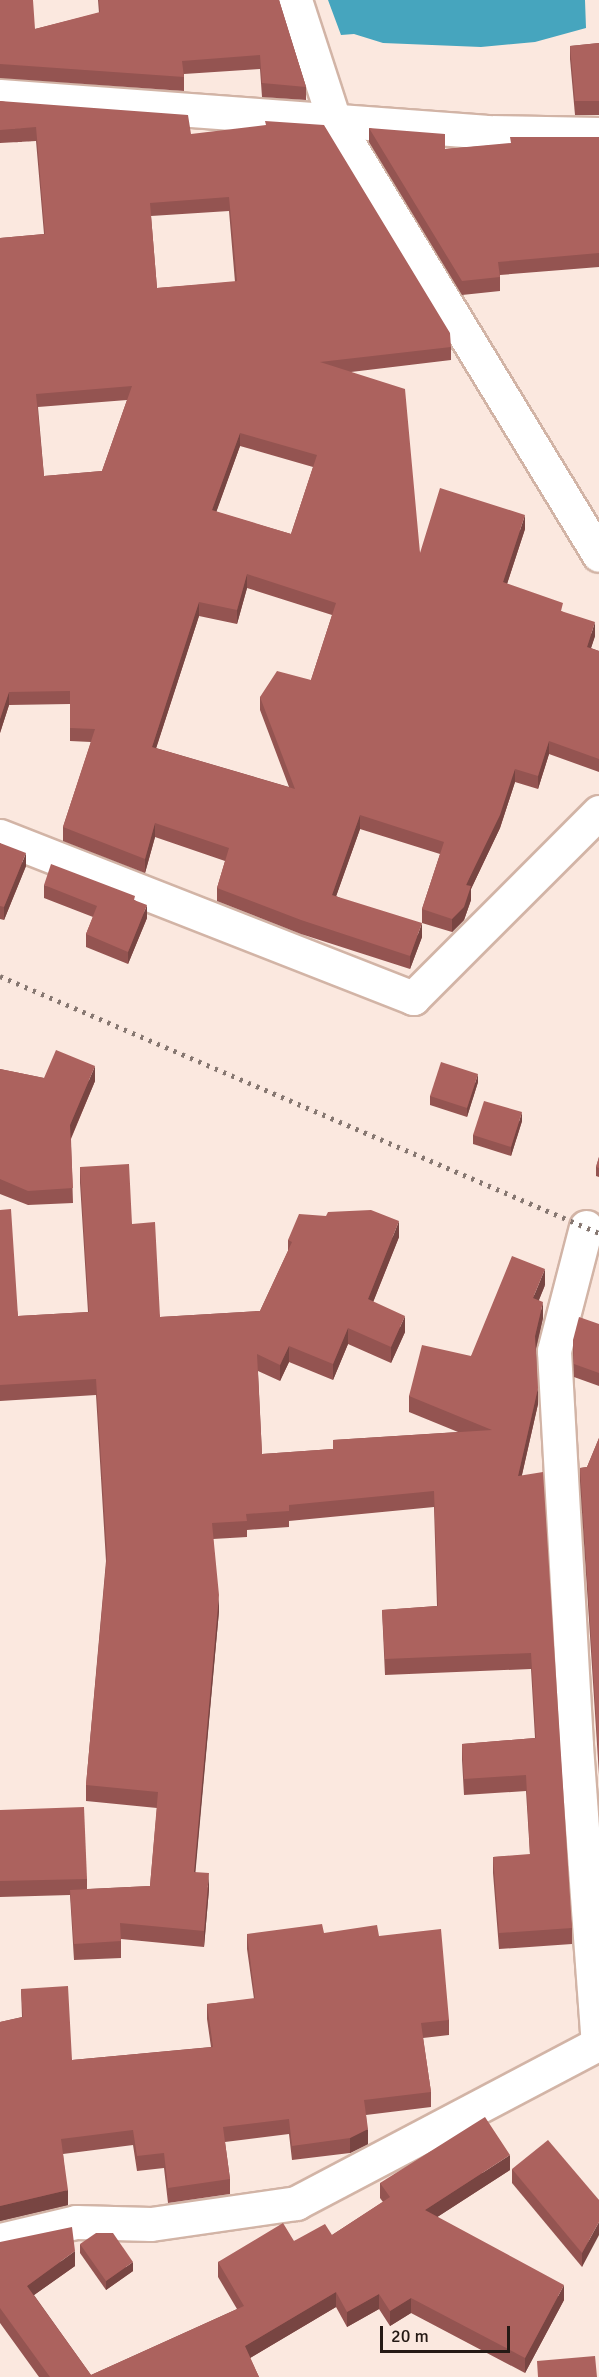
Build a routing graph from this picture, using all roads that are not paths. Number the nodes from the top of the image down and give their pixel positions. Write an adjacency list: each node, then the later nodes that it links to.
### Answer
1 (295, 0): 3 (street)
2 (0, 96): 3 (street)
3 (334, 120): 4 (street); 5 (street)
4 (599, 134)
5 (599, 555)
6 (599, 812): 7 (street)
7 (0, 836)
8 (586, 1227): 9 (street)
9 (598, 2043): 10 (street)
10 (0, 2240)

